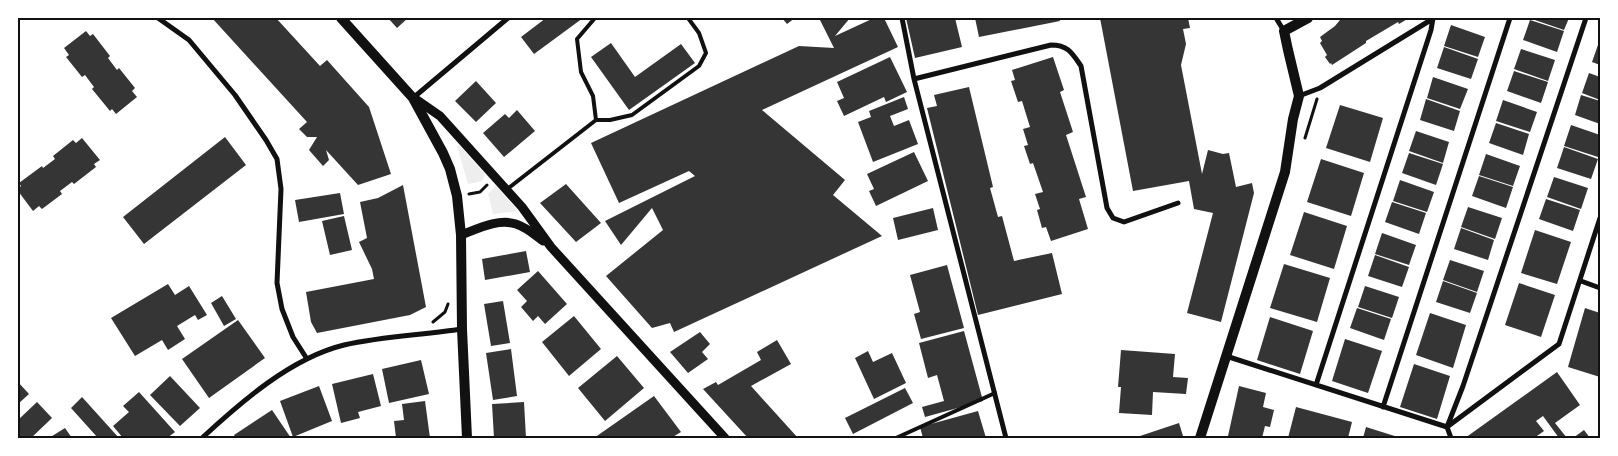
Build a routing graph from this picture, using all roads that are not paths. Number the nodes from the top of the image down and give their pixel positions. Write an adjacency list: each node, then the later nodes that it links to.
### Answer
1 (158, 18): 26 (street)
2 (340, 18): 15 (main road)
3 (508, 18): 15 (street)
4 (595, 18): 16 (lane)
5 (688, 18): 16 (lane)
6 (902, 18): 13 (street)
7 (1276, 18): 12 (street)
8 (1308, 18): 12 (main road)
9 (1434, 18): 14 (street); 27 (street)
10 (1510, 18): 29 (street)
11 (1586, 18): 30 (street)
12 (1284, 31): 14 (main road)
13 (914, 79): 18 (street); 28 (street)
14 (1299, 96): 25 (main road)
15 (414, 98): 17 (street); 20 (main road)
16 (596, 120): 17 (lane)
17 (506, 190): 21 (street)
18 (1178, 203)
19 (1600, 218): 22 (street)
20 (461, 235): 21 (street); 24 (main road)
21 (552, 247): 33 (street)
22 (1581, 281): 23 (street); 30 (street)
23 (1600, 288)
24 (462, 329): 26 (street); 32 (main road)
25 (1226, 356): 27 (street); 36 (main road)
26 (307, 359): 31 (street)
27 (1316, 385): 29 (street)
28 (995, 393): 34 (lane); 35 (street)
29 (1383, 407): 30 (street)
30 (1447, 427): 37 (street)
31 (202, 438)
32 (467, 438)
33 (725, 438)
34 (896, 438)
35 (1006, 438)
36 (1200, 438)
37 (1452, 438)

